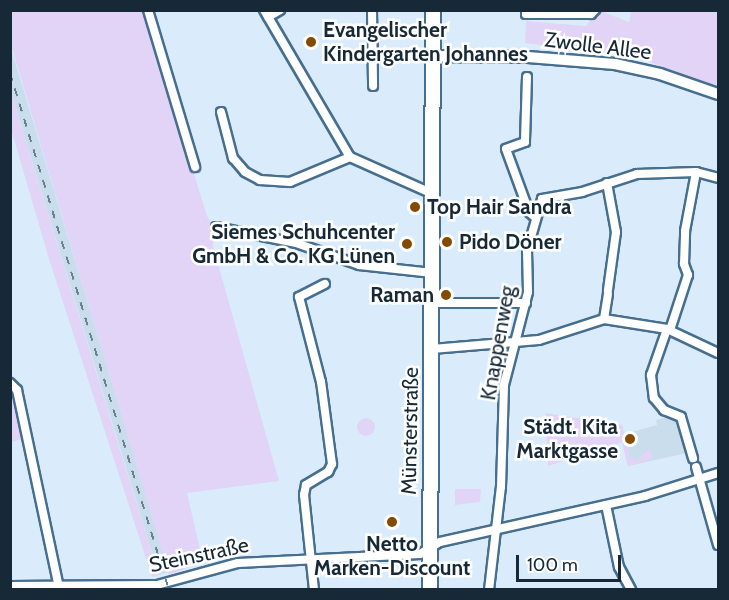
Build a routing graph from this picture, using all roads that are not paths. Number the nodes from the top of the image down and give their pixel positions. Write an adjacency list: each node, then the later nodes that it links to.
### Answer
1 (148, 10): 14 (street)
2 (280, 10): 7 (street)
3 (372, 10): 10 (street)
4 (433, 10): 8 (main road, Münsterstraße)
5 (526, 10): 6 (street)
6 (595, 10)
7 (266, 14): 13 (street)
8 (433, 56): 11 (street, Zwolle Allee); 18 (main road, Münsterstraße)
9 (527, 77): 19 (street)
10 (373, 87)
11 (718, 94)
12 (221, 112): 13 (street)
13 (350, 157): 18 (street)
14 (195, 167)
15 (696, 172): 16 (street); 17 (street); 26 (street)
16 (718, 178)
17 (607, 183): 19 (street, Knappenweg); 25 (street)
18 (433, 195): 21 (main road, Münsterstraße)
19 (536, 218): 24 (street, Knappenweg)
20 (216, 228): 21 (street)
21 (433, 273): 23 (main road, Münsterstraße)
22 (325, 284): 39 (street)
23 (433, 303): 24 (street); 28 (main road, Münsterstraße)
24 (526, 303): 27 (street, Knappenweg)
25 (604, 319): 26 (street); 27 (street)
26 (668, 330): 29 (street); 31 (street)
27 (513, 343): 28 (street); 36 (street, Knappenweg)
28 (432, 349): 38 (main road, Münsterstraße)
29 (718, 353)
30 (10, 383): 41 (street)
31 (693, 458)
32 (696, 467): 34 (street)
33 (718, 473): 34 (street, Steinstraße)
34 (698, 480): 35 (street, Steinstraße); 37 (street)
35 (606, 505): 36 (street, Steinstraße); 46 (street)
36 (494, 529): 38 (street, Steinstraße); 45 (street, Knappenweg)
37 (718, 544)
38 (430, 549): 39 (street, Steinstraße); 44 (main road, Münsterstraße)
39 (311, 558): 42 (street, Steinstraße); 43 (street)
40 (10, 586): 41 (street, Steinstraße)
41 (59, 587): 42 (street, Steinstraße)
42 (157, 587)
43 (314, 590)
44 (430, 590)
45 (489, 590)
46 (631, 590)

